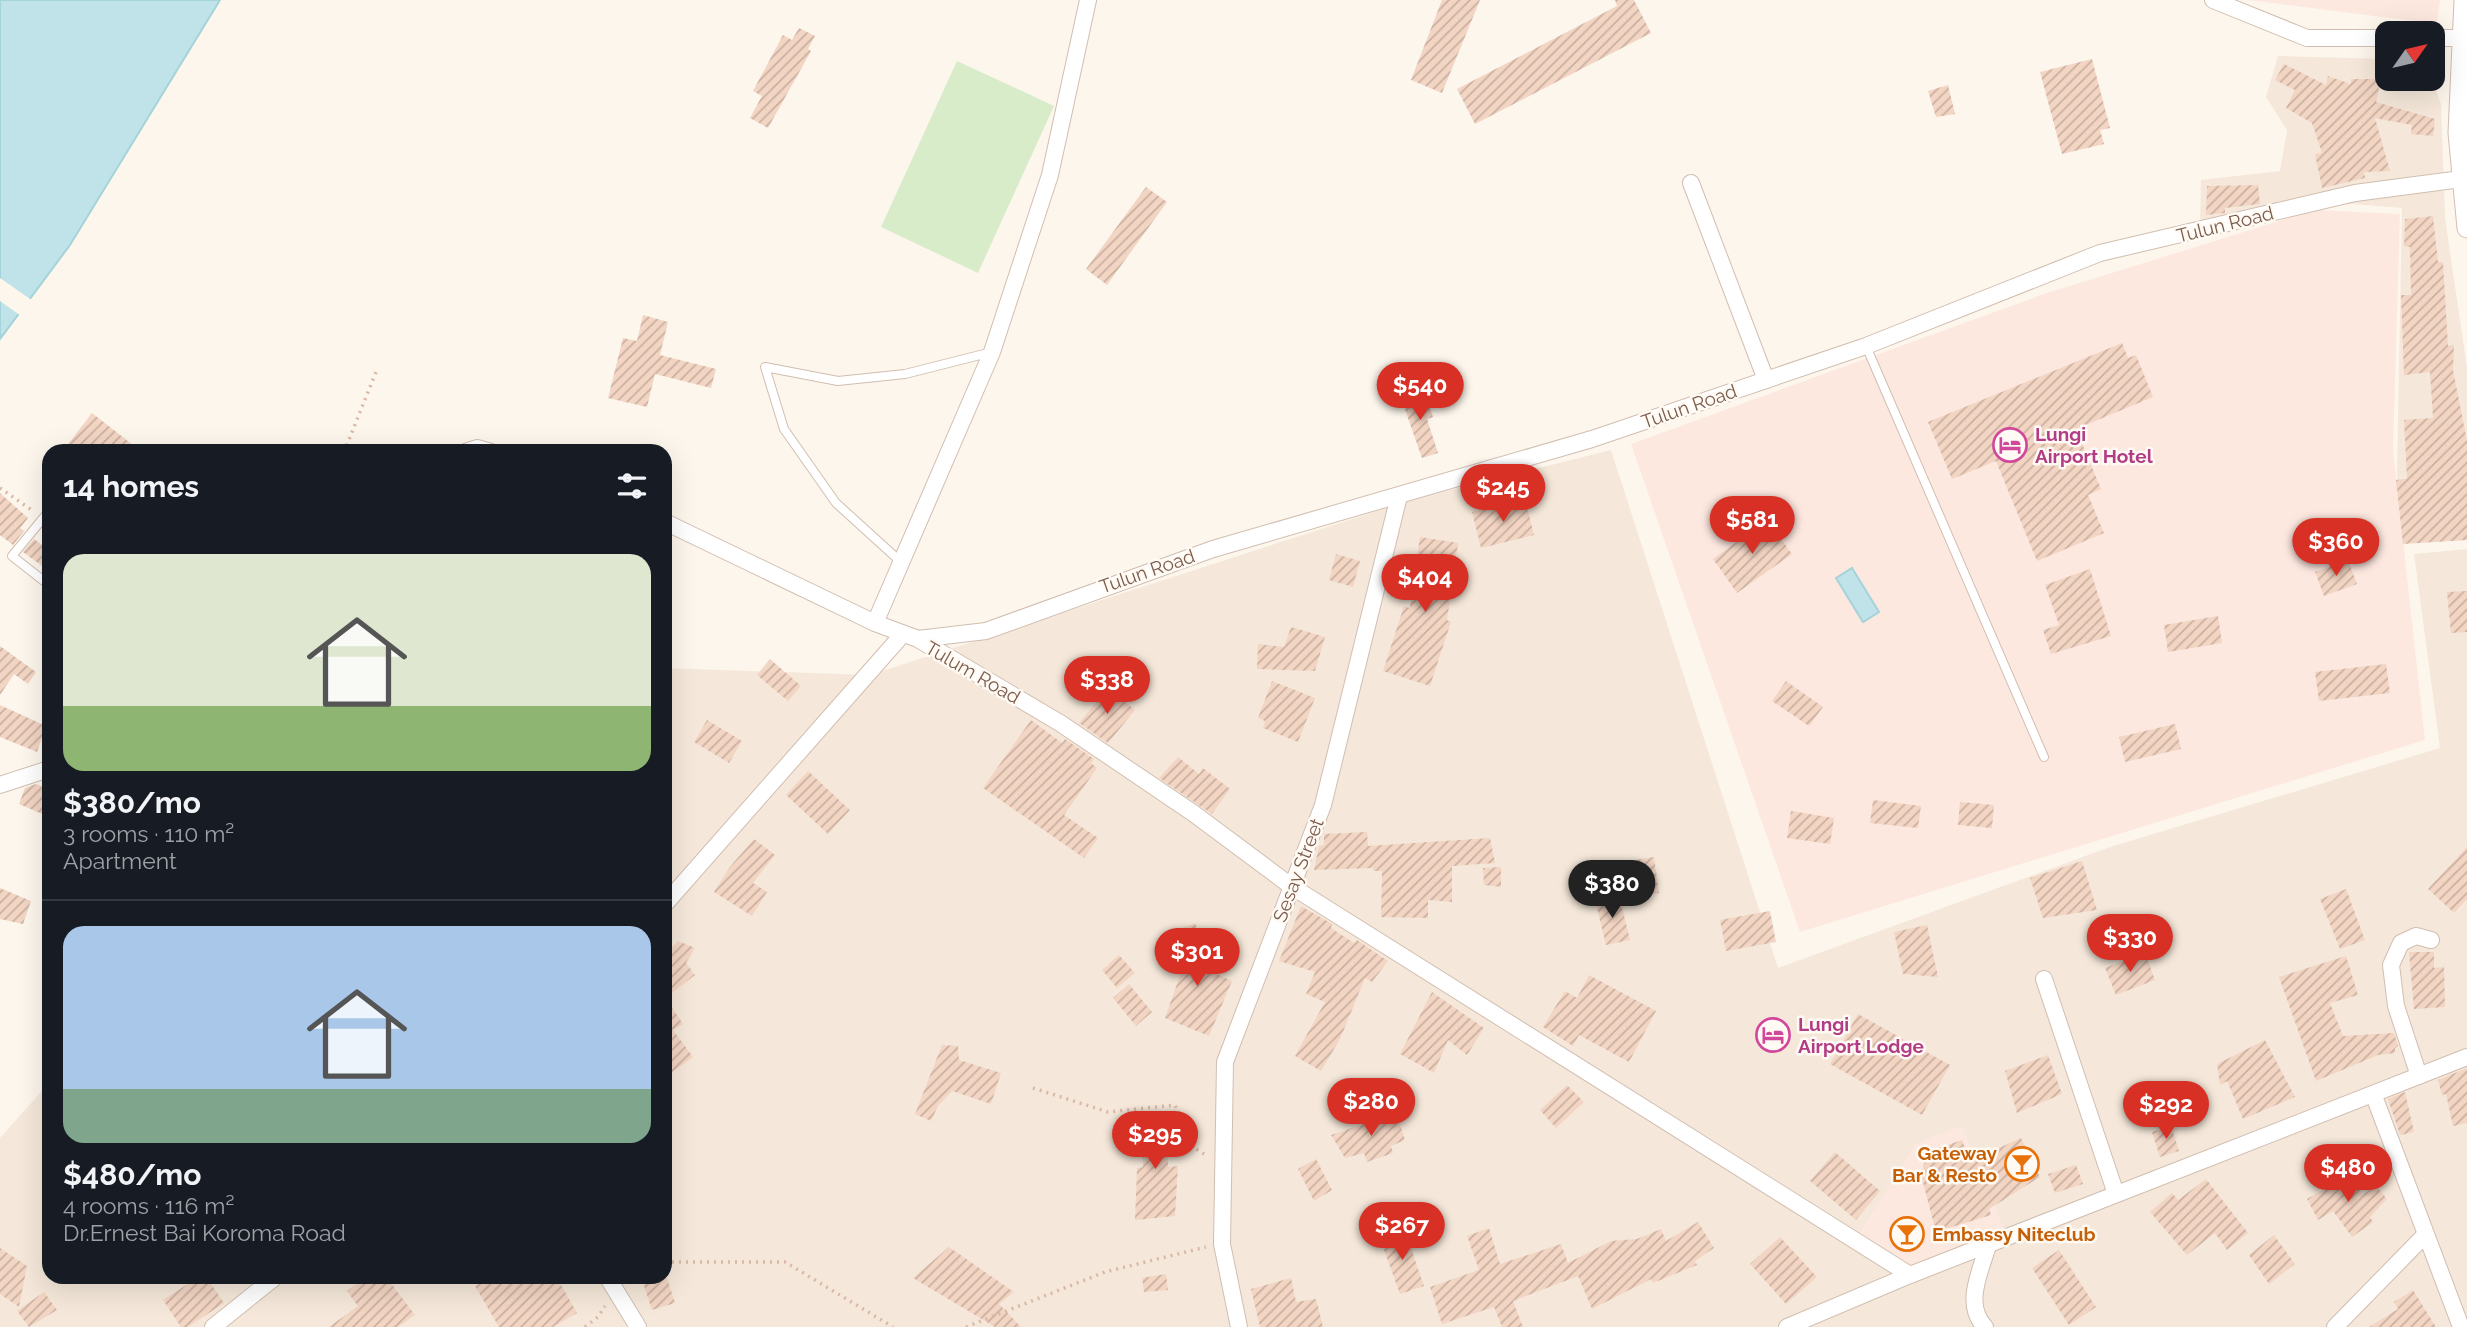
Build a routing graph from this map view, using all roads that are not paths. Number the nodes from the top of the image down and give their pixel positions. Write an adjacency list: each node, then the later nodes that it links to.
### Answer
1 (1088, 0): 11 (street)
2 (2213, 0): 4 (street)
3 (2464, 0): 6 (street)
4 (2375, 38)
5 (2445, 38): 6 (street)
6 (2461, 38): 7 (street)
7 (2461, 180): 9 (street); 10 (street, Tulun Road)
8 (1691, 183): 12 (street)
9 (2467, 228)
10 (1866, 346): 12 (street, Tulun Road); 20 (lane)
11 (992, 352): 16 (street); 16 (lane)
12 (1766, 380): 13 (street, Tulun Road)
13 (1399, 496): 19 (street, Tulun Road); 23 (street, Sesay Street)
14 (42, 520): 17 (lane)
15 (672, 526): 18 (street, Tulum Road)
16 (901, 562): 18 (street)
17 (42, 580)
18 (875, 623): 19 (street, Tulum Road)
19 (911, 636): 23 (street, Tulum Road); 24 (street)
20 (2044, 757)
21 (42, 771): 22 (street)
22 (0, 785)
23 (1291, 886): 33 (street, Tulum Road); 38 (street, Sesay Street)
24 (672, 896)
25 (2431, 940): 28 (street)
26 (2044, 979): 30 (street)
27 (2467, 1057): 28 (street)
28 (2419, 1076): 29 (street)
29 (2374, 1096): 30 (street); 31 (street)
30 (2116, 1195): 32 (street)
31 (2425, 1235): 41 (street); 42 (street)
32 (1988, 1245): 33 (street); 40 (street)
33 (1910, 1275): 39 (street)
34 (267, 1284): 36 (street)
35 (612, 1284): 37 (street)
36 (213, 1327)
37 (638, 1327)
38 (1239, 1327)
39 (1787, 1327)
40 (1985, 1327)
41 (2336, 1327)
42 (2461, 1327)

